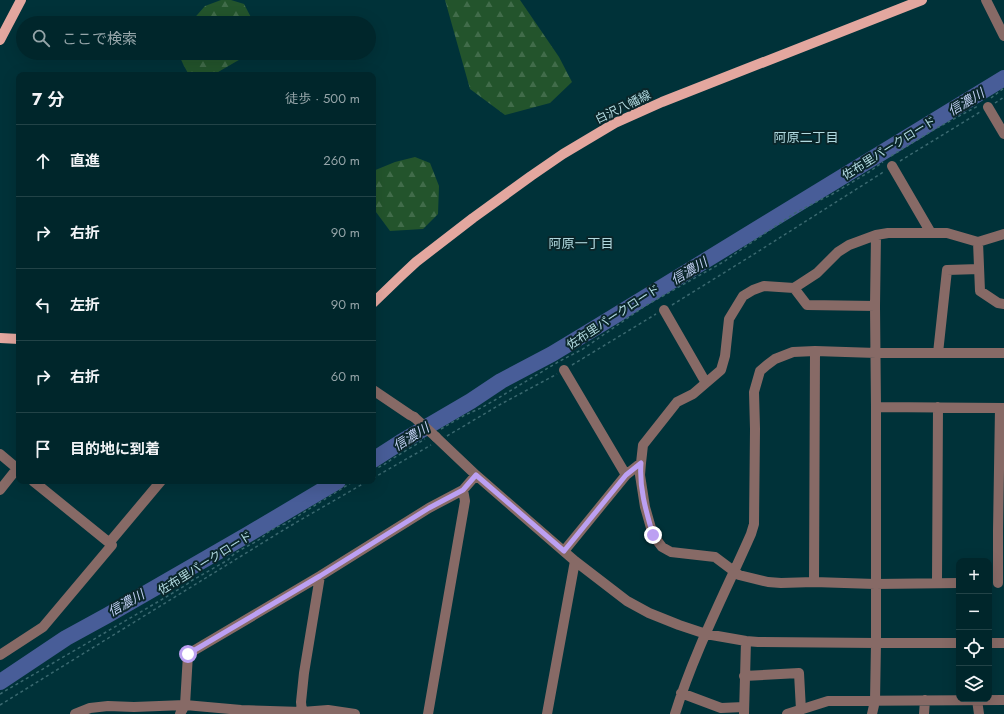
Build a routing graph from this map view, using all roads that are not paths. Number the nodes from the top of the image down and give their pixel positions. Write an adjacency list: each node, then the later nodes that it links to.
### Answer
1 (21, 0): 5 (main road)
2 (922, 0): 15 (main road, 白沢八幡線)
3 (986, 0): 4 (street)
4 (1004, 36)
5 (0, 40)
6 (987, 103): 7 (street)
7 (1004, 134)
8 (890, 161): 9 (street)
9 (931, 233): 11 (street); 12 (street)
10 (1004, 234): 12 (street)
11 (876, 235): 14 (street); 17 (street)
12 (978, 242): 13 (street)
13 (979, 270): 16 (street); 23 (street)
14 (794, 288): 17 (street); 26 (street)
15 (376, 300)
16 (1004, 304)
17 (875, 306): 22 (street)
18 (664, 310): 26 (street)
19 (0, 338): 20 (main road)
20 (16, 339)
21 (815, 351): 22 (street); 46 (street); 48 (street)
22 (876, 353): 23 (street); 28 (street)
23 (938, 353): 24 (street)
24 (1004, 353)
25 (564, 370): 36 (street)
26 (706, 383): 32 (street)
27 (376, 392): 35 (street, bridge)
28 (876, 407): 29 (street); 52 (street)
29 (938, 407): 30 (street); 49 (street)
30 (1002, 408): 37 (street)
31 (0, 454): 33 (street)
32 (641, 463): 36 (street); 46 (street)
33 (16, 466)
34 (16, 470): 40 (street)
35 (476, 475): 41 (street); 44 (street)
36 (626, 475): 44 (street)
37 (1002, 480): 42 (street)
38 (37, 484): 43 (street)
39 (159, 484): 43 (street)
40 (0, 490)
41 (463, 490): 47 (street); 76 (street)
42 (1001, 531): 51 (street)
43 (109, 543): 59 (street)
44 (564, 551): 45 (street)
45 (575, 561): 53 (street); 77 (street)
46 (734, 570): 48 (street); 53 (street)
47 (320, 576): 69 (street); 73 (street)
48 (814, 582): 52 (street)
49 (937, 583): 50 (street); 52 (street)
50 (956, 583)
51 (997, 583)
52 (876, 584): 56 (street)
53 (706, 634): 54 (street); 61 (street)
54 (746, 641): 56 (street); 60 (street)
55 (1004, 642): 58 (street)
56 (876, 643): 57 (street); 66 (street)
57 (956, 643)
58 (992, 643)
59 (0, 655)
60 (744, 676): 70 (street); 71 (street)
61 (681, 693): 71 (street); 78 (street)
62 (925, 700): 63 (street); 66 (street); 81 (street)
63 (956, 700)
64 (992, 700): 65 (street)
65 (1004, 700)
66 (875, 701): 70 (street); 80 (street)
67 (977, 702): 82 (street)
68 (128, 710): 69 (street); 74 (street)
69 (182, 710): 72 (street)
70 (801, 710): 79 (street)
71 (744, 711)
72 (241, 712): 73 (street)
73 (302, 713): 75 (street)
74 (74, 714)
75 (355, 714)
76 (428, 714)
77 (547, 714)
78 (675, 714)
79 (787, 714)
80 (872, 714)
81 (924, 714)
82 (979, 714)

